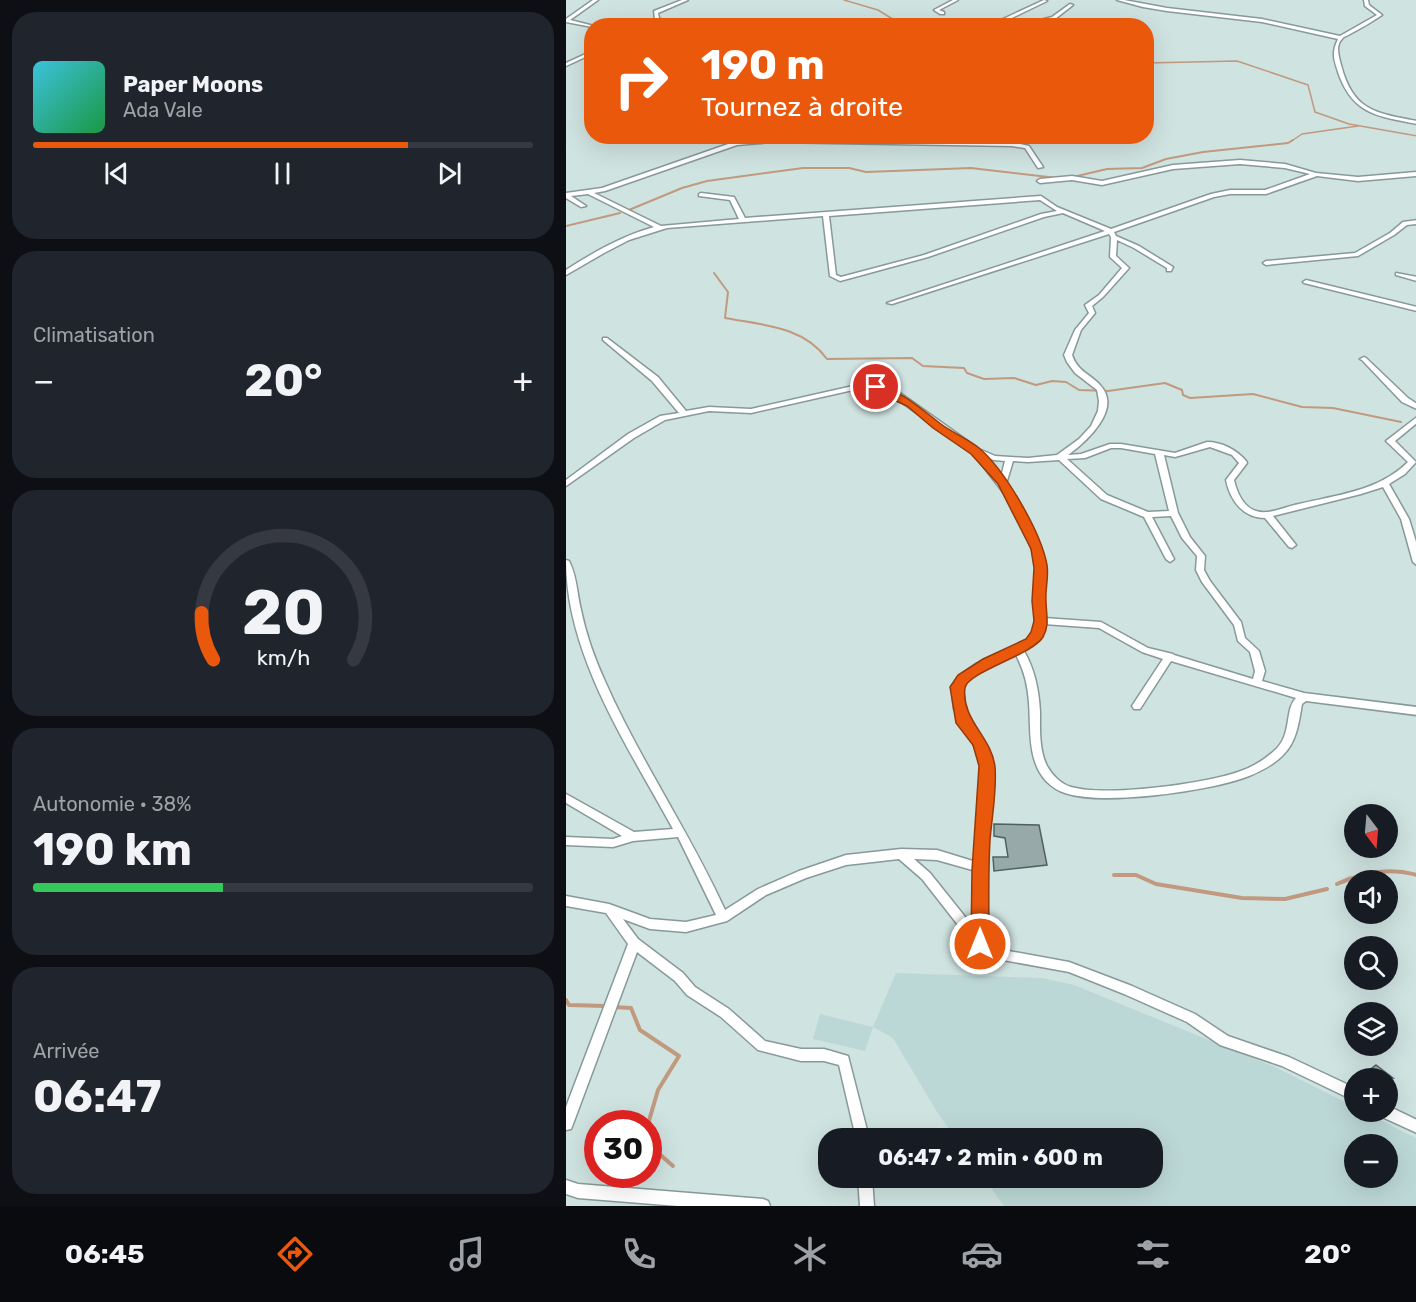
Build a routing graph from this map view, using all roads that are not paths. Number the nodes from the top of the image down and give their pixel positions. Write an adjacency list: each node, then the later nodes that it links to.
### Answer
1 (596, 0): 12 (street)
2 (686, 0): 9 (street)
3 (956, 0): 8 (street)
4 (1119, 0): 15 (street)
5 (1366, 0): 15 (street)
6 (1045, 1): 10 (street)
7 (1071, 5): 11 (street)
8 (942, 13)
9 (657, 18)
10 (1008, 18)
11 (1053, 18)
12 (566, 21)
13 (566, 21): 14 (street)
14 (584, 24)
15 (1340, 38): 18 (street)
16 (584, 55): 17 (street)
17 (566, 65)
18 (1416, 123)
19 (733, 144): 25 (street)
20 (962, 144): 21 (street)
21 (1040, 167)
22 (1317, 174): 23 (street); 24 (street); 34 (street)
23 (1416, 174)
24 (1040, 181)
25 (590, 193): 27 (street); 33 (street)
26 (701, 195): 31 (street)
27 (567, 196): 28 (street)
28 (583, 206)
29 (1064, 212): 30 (street); 30 (street); 34 (street)
30 (826, 214): 31 (street)
31 (742, 219): 33 (street)
32 (1416, 222): 35 (street)
33 (659, 227): 37 (street)
34 (1112, 234): 36 (street); 41 (street); 50 (street)
35 (1266, 263)
36 (1169, 270)
37 (566, 273)
38 (1398, 274): 39 (street)
39 (1416, 279)
40 (1306, 282): 42 (street)
41 (890, 303)
42 (1416, 309)
43 (605, 339): 46 (street)
44 (1364, 359): 45 (street)
45 (1416, 407)
46 (683, 412): 48 (street); 54 (street)
47 (1416, 420): 52 (street)
48 (976, 451): 51 (street); 53 (street)
49 (1160, 453): 50 (street); 55 (street); 56 (street)
50 (1060, 457): 51 (street); 57 (street)
51 (1009, 459): 53 (street)
52 (1384, 482): 56 (street); 60 (street)
53 (1003, 483): 62 (street)
54 (566, 484)
55 (1174, 513): 57 (street); 65 (street)
56 (1267, 515): 58 (street)
57 (1147, 516): 59 (street)
58 (1292, 545)
59 (1170, 560)
60 (1416, 562)
61 (566, 563): 70 (street)
62 (1041, 621): 63 (street); 64 (street)
63 (1018, 649): 66 (street); 74 (street)
64 (1170, 656): 65 (street); 67 (street)
65 (1257, 682): 66 (street)
66 (1304, 697): 68 (street)
67 (1137, 706)
68 (1416, 711)
69 (566, 798): 71 (street)
70 (679, 833): 71 (street); 77 (street)
71 (634, 837): 72 (street)
72 (566, 841)
73 (901, 854): 74 (street); 77 (street); 79 (street)
74 (981, 868): 79 (street)
75 (566, 901): 76 (street)
76 (609, 909): 77 (street); 78 (street)
77 (723, 918)
78 (634, 943): 82 (street); 84 (street)
79 (980, 944): 80 (street)
80 (1344, 1090)
81 (1398, 1117): 83 (street)
82 (566, 1124)
83 (1416, 1126)
84 (861, 1128)
85 (566, 1187): 87 (street)
86 (866, 1188): 88 (street)
87 (763, 1206)
88 (867, 1206)

